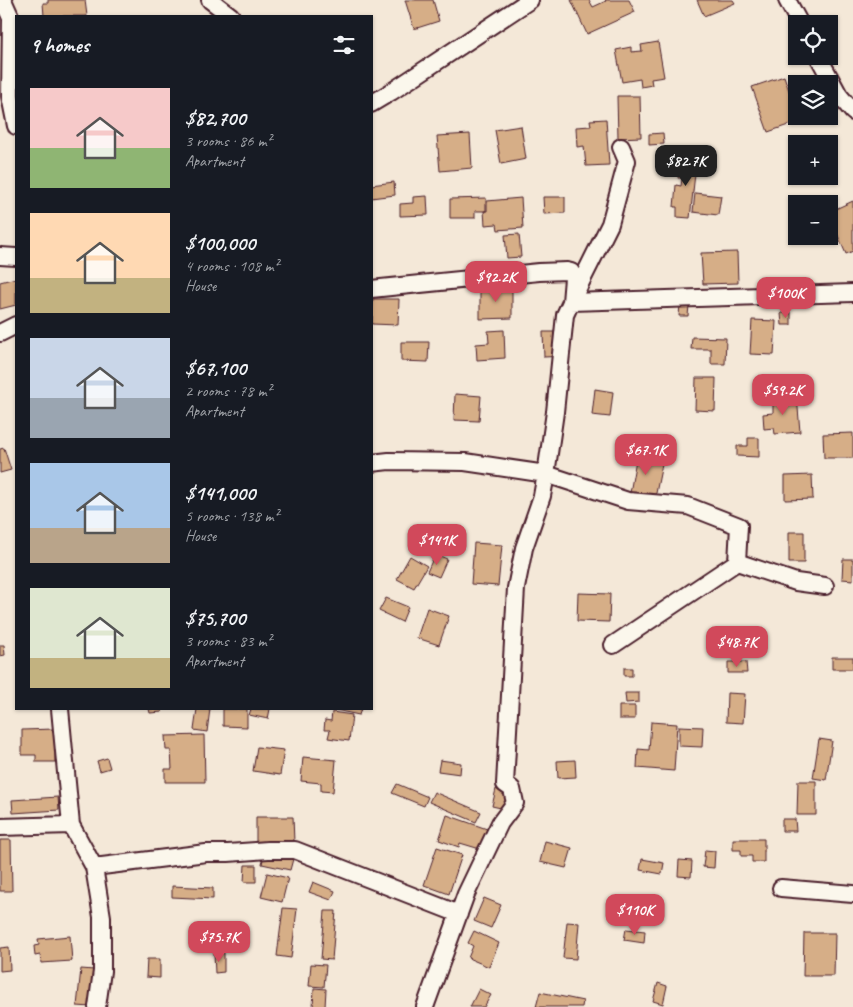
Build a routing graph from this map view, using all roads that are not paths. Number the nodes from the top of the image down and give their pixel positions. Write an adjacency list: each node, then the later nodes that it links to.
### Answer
1 (3, 0): 10 (street)
2 (210, 0): 5 (street)
3 (530, 0): 8 (street)
4 (787, 0): 6 (street)
5 (230, 15)
6 (795, 15)
7 (823, 65): 9 (street)
8 (373, 103)
9 (853, 112)
10 (15, 121)
11 (621, 148): 16 (street)
12 (0, 256): 13 (street)
13 (15, 257)
14 (373, 289): 16 (street)
15 (853, 294): 16 (street)
16 (570, 302): 20 (street)
17 (15, 326): 18 (street)
18 (0, 333)
19 (373, 463): 20 (street)
20 (546, 474): 21 (street); 30 (street)
21 (737, 562): 22 (street); 23 (street)
22 (825, 586)
23 (613, 645)
24 (60, 710): 25 (street)
25 (71, 826): 26 (street); 27 (street)
26 (0, 827)
27 (94, 867): 30 (street); 31 (street)
28 (781, 888): 29 (street)
29 (853, 894)
30 (459, 914): 32 (street)
31 (97, 1007)
32 (425, 1007)

